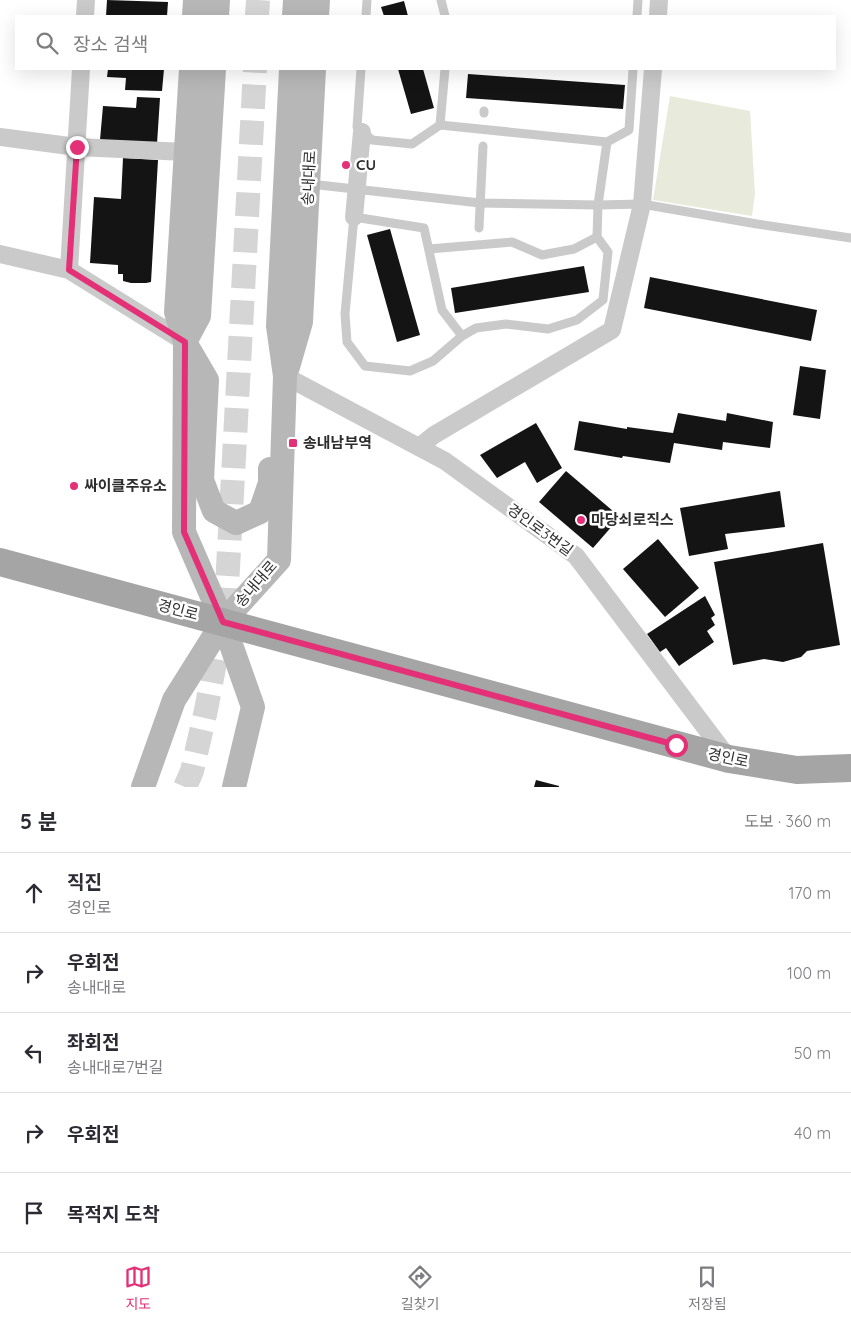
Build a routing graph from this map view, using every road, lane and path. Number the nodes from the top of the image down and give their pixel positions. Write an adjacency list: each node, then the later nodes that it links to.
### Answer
1 (86, 0): 10 (street)
2 (195, 0): 11 (street)
3 (218, 0): 12 (street)
4 (295, 0): 13 (street)
5 (318, 0): 14 (street)
6 (367, 0): 15 (lane)
7 (441, 0): 16 (lane)
8 (638, 0): 17 (lane)
9 (659, 0): 18 (street)
10 (84, 15)
11 (194, 15)
12 (217, 15)
13 (294, 15)
14 (317, 15)
15 (366, 15)
16 (445, 15)
17 (637, 15)
18 (658, 15)
19 (81, 70): 33 (street)
20 (191, 70): 34 (street, 송내대로)
21 (214, 70): 47 (street, 송내대로)
22 (292, 70): 48 (street, 송내대로)
23 (314, 70): 35 (street, 송내대로)
24 (361, 70): 29 (lane)
25 (445, 70): 28 (lane)
26 (633, 70): 31 (lane)
27 (653, 70): 37 (street)
28 (440, 125): 29 (lane); 31 (lane)
29 (362, 132): 39 (street)
30 (0, 137): 33 (street)
31 (607, 142): 38 (lane)
32 (482, 146): 36 (lane)
33 (77, 147): 34 (street); 45 (street)
34 (186, 152): 47 (street, 송내대로)
35 (308, 184): 36 (lane); 48 (street, 송내대로)
36 (480, 203): 38 (lane); 40 (lane)
37 (642, 204): 38 (lane); 42 (lane); 49 (street)
38 (598, 205): 41 (lane)
39 (354, 216): 43 (lane); 46 (lane)
40 (479, 228)
41 (597, 238): 43 (lane); 46 (lane)
42 (851, 238)
43 (428, 250): 46 (lane)
44 (0, 254): 45 (street)
45 (69, 270): 47 (street)
46 (462, 336)
47 (185, 342): 48 (street); 51 (street, 송내대로)
48 (285, 376): 49 (street, 경인로3번길); 51 (street, 송내대로)
49 (419, 448): 52 (street, 경인로3번길)
50 (0, 562): 51 (main road, 경인로)
51 (223, 622): 52 (main road, 경인로); 54 (street); 55 (street)
52 (729, 759): 53 (main road, 경인로)
53 (851, 768)
54 (142, 787)
55 (234, 787)

